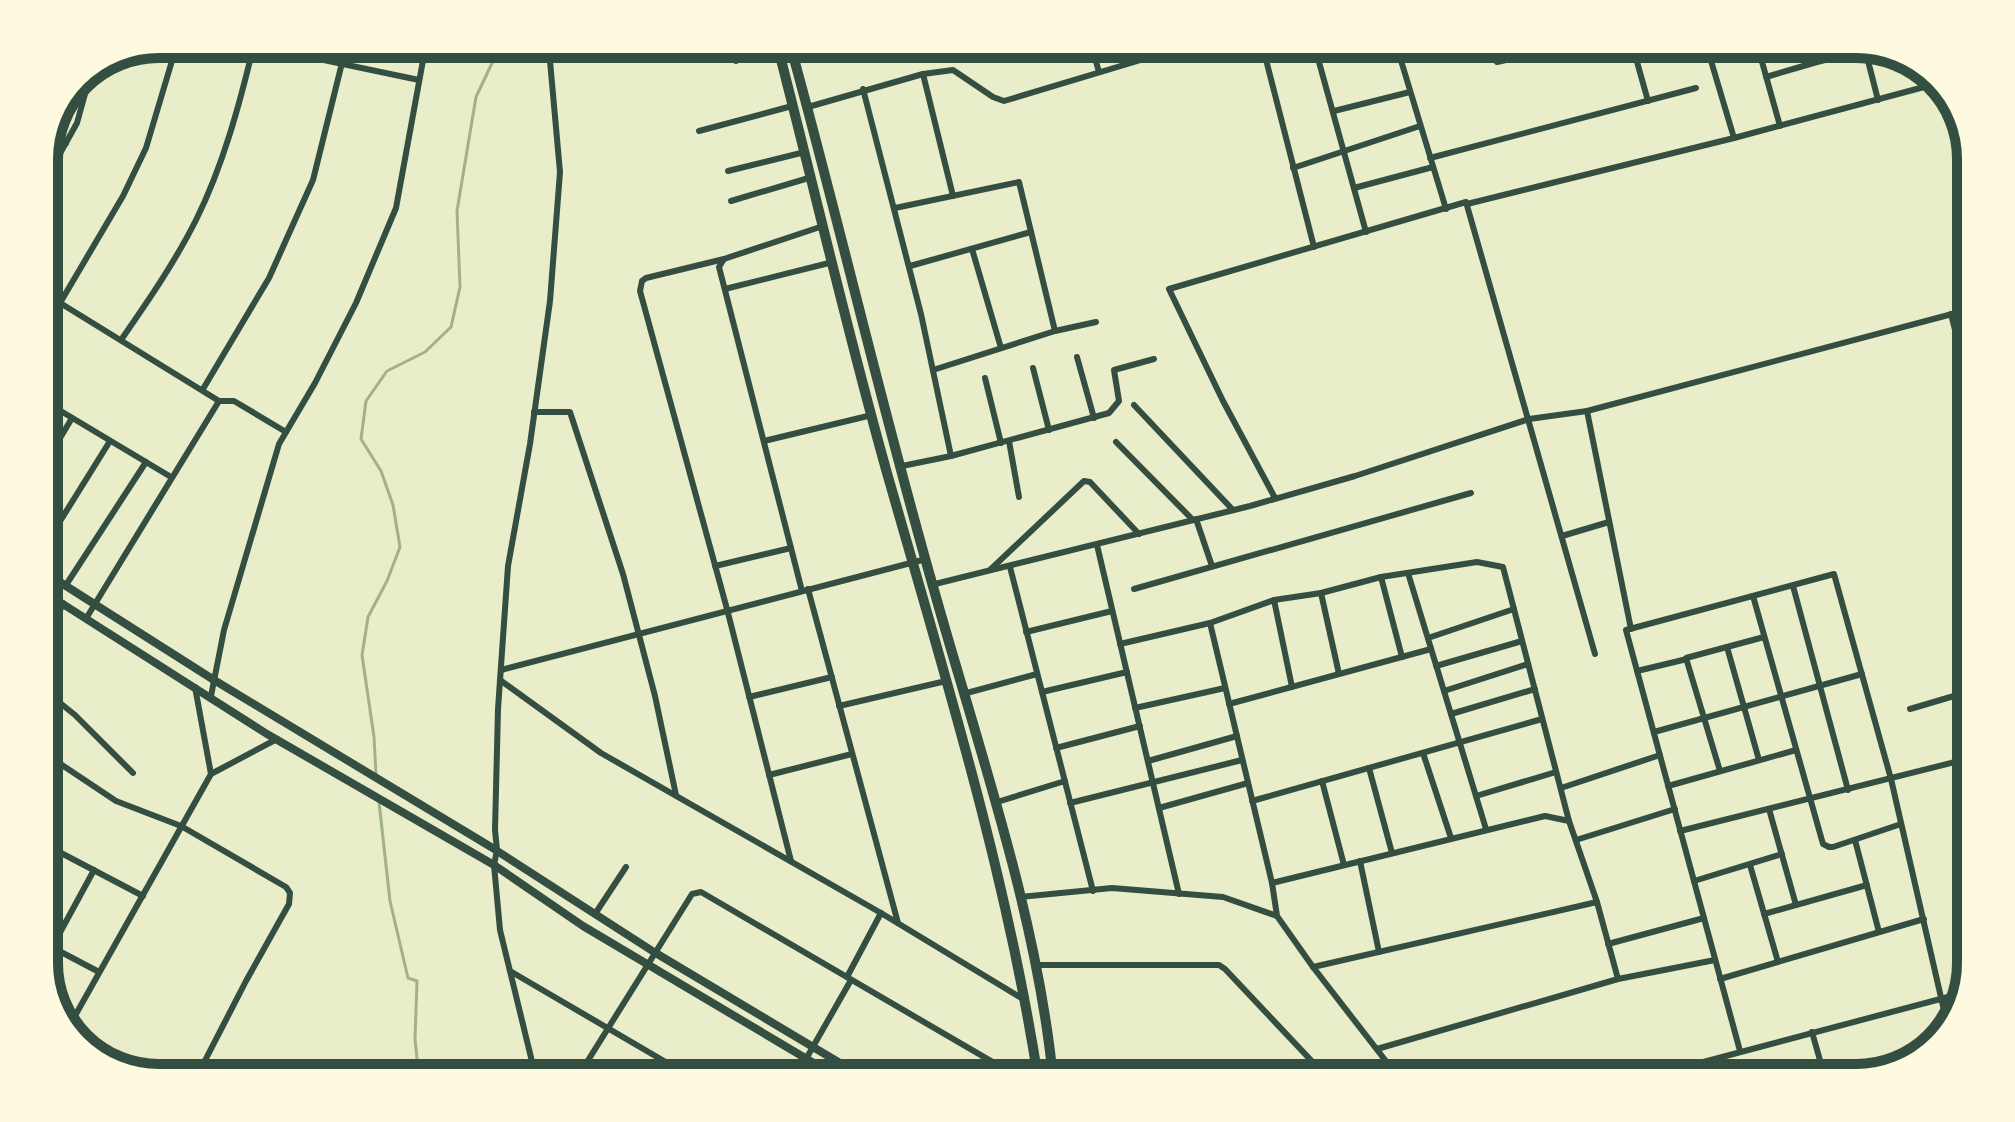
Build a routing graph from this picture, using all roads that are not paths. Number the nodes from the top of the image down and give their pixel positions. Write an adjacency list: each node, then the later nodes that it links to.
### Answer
1 (173, 58): 69 (street)
2 (248, 58): 75 (street)
3 (317, 58): 25 (street)
4 (343, 58): 25 (street)
5 (423, 58): 29 (street)
6 (735, 58): 22 (street)
7 (781, 58): 37 (highway)
8 (794, 58): 38 (highway)
9 (1095, 58): 26 (street)
10 (1146, 58): 26 (street)
11 (1266, 58): 51 (street)
12 (1318, 58): 39 (street)
13 (1400, 58): 34 (street)
14 (1515, 58): 23 (street)
15 (1636, 58): 36 (street)
16 (1710, 58): 43 (street)
17 (1761, 58): 28 (street)
18 (1816, 58): 24 (street)
19 (1831, 58): 24 (street)
20 (1868, 59): 35 (street)
21 (550, 61): 87 (street)
22 (736, 61)
23 (1497, 62)
24 (1817, 62): 28 (street)
25 (342, 63): 29 (street); 82 (street)
26 (1099, 72): 27 (street)
27 (923, 74): 33 (street); 55 (street)
28 (1766, 77): 41 (street)
29 (419, 80): 93 (street)
30 (1926, 87): 35 (street)
31 (86, 88): 44 (street)
32 (1696, 88): 36 (street)
33 (863, 89): 38 (street); 58 (street)
34 (1410, 92): 39 (street); 40 (street)
35 (1878, 100): 41 (street)
36 (1648, 101): 49 (street)
37 (793, 106): 42 (street); 47 (highway)
38 (808, 107): 101 (highway)
39 (1334, 111): 46 (street)
40 (1420, 126): 46 (street); 49 (street)
41 (1780, 126): 43 (street)
42 (699, 131)
43 (1734, 138): 57 (street)
44 (66, 143): 45 (street); 48 (street)
45 (59, 144)
46 (1345, 151): 51 (street); 54 (street)
47 (805, 152): 52 (street); 53 (highway)
48 (58, 157)
49 (1430, 158): 50 (street)
50 (1433, 167): 54 (street); 59 (street)
51 (1293, 168): 63 (street)
52 (728, 171)
53 (812, 177): 56 (street); 60 (highway)
54 (1354, 188): 62 (street)
55 (953, 196): 58 (street); 61 (street)
56 (731, 201)
57 (1467, 204): 59 (street); 91 (street)
58 (895, 208): 67 (street)
59 (1446, 209): 62 (street)
60 (824, 226): 65 (street); 66 (highway)
61 (1031, 232): 64 (street); 73 (street)
62 (1366, 232): 63 (street)
63 (1314, 247): 105 (street)
64 (972, 249): 67 (street); 76 (street)
65 (724, 259): 68 (street); 116 (street)
66 (833, 262): 68 (street); 88 (highway)
67 (910, 266): 80 (street)
68 (725, 289): 95 (street)
69 (60, 303): 75 (street)
70 (1957, 312): 71 (street)
71 (1951, 314): 74 (street); 86 (street)
72 (1096, 322): 73 (street)
73 (1055, 331): 76 (street)
74 (1957, 338)
75 (121, 340): 82 (street)
76 (1001, 348): 80 (street)
77 (1077, 357): 90 (street)
78 (1154, 359): 90 (street)
79 (1033, 368): 92 (street)
80 (933, 370): 99 (street)
81 (985, 378): 97 (street)
82 (203, 389): 83 (street)
83 (219, 401): 93 (street); 102 (street)
84 (1134, 405): 106 (street)
85 (58, 410): 89 (street)
86 (1587, 411): 91 (street); 108 (street)
87 (534, 412): 143 (street); 155 (street)
88 (872, 415): 95 (street); 115 (highway)
89 (72, 418): 94 (street); 96 (street)
90 (1094, 418): 92 (street)
91 (1529, 419): 105 (street); 111 (street)
92 (1049, 430): 97 (street)
93 (286, 432): 162 (street)
94 (110, 441): 100 (street); 109 (street)
95 (764, 441): 113 (street)
96 (58, 442)
97 (1005, 442): 99 (street); 104 (street)
98 (1116, 442): 107 (street)
99 (951, 456): 101 (street)
100 (146, 462): 102 (street); 123 (street)
101 (902, 466): 114 (highway)
102 (171, 477): 134 (street)
103 (1471, 493): 117 (street)
104 (1019, 497)
105 (1275, 498): 106 (street)
106 (1233, 510): 107 (street)
107 (1194, 520): 110 (street); 117 (street)
108 (1609, 522): 111 (street); 141 (street)
109 (58, 525)
110 (1139, 534): 112 (street); 119 (street)
111 (1562, 536): 150 (street)
112 (1097, 545): 118 (street); 137 (street)
113 (791, 548): 116 (street); 128 (street)
114 (926, 559): 115 (street); 124 (highway)
115 (913, 563): 126 (highway); 128 (street)
116 (715, 566): 135 (street)
117 (1212, 566): 127 (street)
118 (1010, 567): 119 (street); 142 (street)
119 (989, 571): 124 (street)
120 (1408, 573): 121 (street); 136 (street); 145 (street)
121 (1381, 577): 129 (street); 151 (street)
122 (58, 580): 123 (street)
123 (66, 585): 134 (street)
124 (932, 585): 126 (street); 172 (highway)
125 (1793, 586): 130 (street); 160 (street); 166 (street)
126 (920, 587): 164 (highway)
127 (1134, 589)
128 (805, 590): 135 (street); 161 (street)
129 (1321, 593): 132 (street); 159 (street)
130 (1753, 596): 141 (street); 144 (street)
131 (58, 600): 133 (street)
132 (1274, 600): 140 (street); 167 (street)
133 (63, 603): 138 (street); 139 (street)
134 (95, 603): 139 (street); 162 (street)
135 (727, 609): 143 (street); 176 (street)
136 (1514, 609): 145 (street); 146 (street)
137 (1112, 611): 142 (street); 147 (street)
138 (58, 616)
139 (87, 617): 165 (street)
140 (1210, 623): 147 (street); 168 (street)
141 (1631, 629): 156 (street)
142 (1026, 632): 158 (street)
143 (638, 633): 155 (street); 215 (street)
144 (1764, 637): 148 (street); 173 (street)
145 (1428, 638): 149 (street)
146 (1522, 641): 153 (street); 154 (street)
147 (1120, 644): 157 (street)
148 (1727, 647): 152 (street); 180 (street)
149 (1431, 649): 151 (street); 154 (street)
150 (1595, 654)
151 (1402, 657): 159 (street)
152 (1687, 659): 156 (street); 184 (street)
153 (1528, 664): 169 (street); 170 (street)
154 (1436, 666): 170 (street)
155 (501, 670): 163 (street)
156 (1637, 671): 187 (street)
157 (1127, 672): 171 (street); 181 (street)
158 (1037, 674): 171 (street); 172 (street)
159 (1339, 674): 167 (street)
160 (1862, 674): 166 (street); 207 (street)
161 (832, 677): 176 (street); 179 (street)
162 (214, 680): 175 (street); 232 (street)
163 (500, 680): 215 (street); 232 (street)
164 (946, 681): 179 (street); 277 (highway)
165 (195, 685): 175 (street); 205 (street)
166 (1820, 685): 173 (street); 214 (street)
167 (1292, 687): 178 (street)
168 (1225, 688): 178 (street); 181 (street)
169 (1535, 689): 183 (street); 185 (street)
170 (1444, 691): 183 (street)
171 (1042, 692): 191 (street)
172 (963, 694): 219 (highway)
173 (1781, 695): 180 (street); 192 (street)
174 (1957, 695): 182 (street)
175 (211, 696): 189 (street)
176 (749, 697): 206 (street)
177 (58, 701): 204 (street)
178 (1229, 704): 188 (street)
179 (839, 706): 194 (street)
180 (1743, 706): 184 (street); 197 (street)
181 (1135, 708): 186 (street)
182 (1910, 709)
183 (1451, 714): 190 (street)
184 (1704, 717): 187 (street); 202 (street)
185 (1542, 719): 190 (street); 203 (street)
186 (1140, 726): 191 (street); 198 (street)
187 (1654, 732): 195 (street)
188 (1237, 736): 196 (street); 198 (street)
189 (277, 739): 205 (street); 238 (street)
190 (1460, 743): 193 (street); 216 (street)
191 (1056, 748): 208 (street)
192 (1796, 750): 197 (street); 217 (street)
193 (1423, 753): 201 (street); 229 (street)
194 (852, 754): 206 (street); 258 (street)
195 (1660, 755): 212 (street); 213 (street)
196 (1242, 760): 210 (street); 211 (street)
197 (1759, 760): 202 (street)
198 (1148, 761): 211 (street)
199 (58, 762): 226 (street)
200 (1957, 762): 207 (street)
201 (1369, 768): 209 (street); 234 (street)
202 (1720, 771): 212 (street)
203 (1556, 772): 213 (street); 216 (street)
204 (133, 773)
205 (211, 774): 226 (street)
206 (769, 775): 236 (street)
207 (1891, 779): 214 (street); 225 (street)
208 (1065, 781): 219 (street); 220 (street)
209 (1322, 781): 218 (street); 239 (street)
210 (1248, 783): 218 (street); 221 (street)
211 (1153, 784): 220 (street); 221 (street)
212 (1668, 786): 222 (street)
213 (1561, 788): 224 (street)
214 (1848, 790): 217 (street)
215 (676, 795): 236 (street)
216 (1476, 796): 227 (street)
217 (1810, 799): 223 (street); 231 (street)
218 (1252, 801): 244 (street)
219 (994, 803): 249 (highway)
220 (1070, 803): 246 (street)
221 (1159, 808): 247 (street)
222 (1675, 809): 228 (street); 230 (street)
223 (1769, 809): 228 (street); 235 (street)
224 (1569, 821): 227 (street); 230 (street)
225 (1901, 824): 231 (street); 257 (street)
226 (181, 826): 248 (street); 287 (street)
227 (1486, 829): 229 (street)
228 (1680, 831): 243 (street)
229 (1451, 838): 234 (street)
230 (1576, 840): 250 (street)
231 (1855, 840): 245 (street)
232 (497, 850): 238 (street); 253 (street)
233 (58, 851): 242 (street)
234 (1392, 853): 237 (street)
235 (1782, 854): 240 (street); 251 (street)
236 (791, 861): 252 (street)
237 (1360, 861): 239 (street); 264 (street)
238 (494, 865): 267 (street); 270 (street)
239 (1344, 865): 244 (street)
240 (1750, 865): 243 (street); 254 (street)
241 (626, 867): 253 (street)
242 (94, 870): 248 (street); 260 (street)
243 (1694, 881): 256 (street)
244 (1272, 883): 255 (street)
245 (1867, 885): 251 (street); 259 (street)
246 (1093, 891): 247 (street); 249 (street)
247 (1179, 894): 255 (street)
248 (143, 896): 271 (street)
249 (1020, 897): 268 (highway)
250 (1597, 902): 261 (street); 264 (street)
251 (1796, 905): 254 (street)
252 (881, 913): 258 (street); 272 (street)
253 (595, 914): 263 (street)
254 (1764, 914): 266 (street)
255 (1277, 916): 269 (street)
256 (1704, 918): 261 (street); 265 (street)
257 (1924, 919): 259 (street); 276 (street)
258 (898, 923): 277 (street)
259 (1879, 932): 266 (street)
260 (58, 936)
261 (1608, 944): 273 (street)
262 (58, 950): 271 (street)
263 (654, 952): 267 (street); 272 (street); 282 (street)
264 (1379, 952): 269 (street)
265 (1715, 960): 273 (street); 274 (street)
266 (1778, 962): 274 (street)
267 (647, 964): 280 (street); 285 (street)
268 (1035, 965): 296 (highway); 297 (street)
269 (1313, 967): 283 (street)
270 (510, 971): 280 (street); 288 (street)
271 (99, 972): 279 (street)
272 (849, 978): 282 (street); 294 (street)
273 (1618, 979): 283 (street)
274 (1720, 979): 284 (street)
275 (1952, 996): 276 (street)
276 (1942, 998): 278 (street); 281 (street)
277 (1027, 1001): 295 (highway)
278 (1945, 1012)
279 (74, 1017)
280 (609, 1027): 289 (street); 290 (street)
281 (1812, 1032): 284 (street); 300 (street)
282 (813, 1046): 285 (street); 293 (street)
283 (1377, 1049): 298 (street)
284 (1740, 1051): 286 (street)
285 (804, 1058): 291 (street); 292 (street)
286 (1700, 1062): 299 (street)
287 (203, 1064)
288 (532, 1064)
289 (586, 1064)
290 (670, 1064)
291 (800, 1064)
292 (814, 1064)
293 (842, 1064)
294 (996, 1064)
295 (1036, 1064)
296 (1051, 1064)
297 (1314, 1064)
298 (1388, 1064)
299 (1693, 1064)
300 (1821, 1064)

